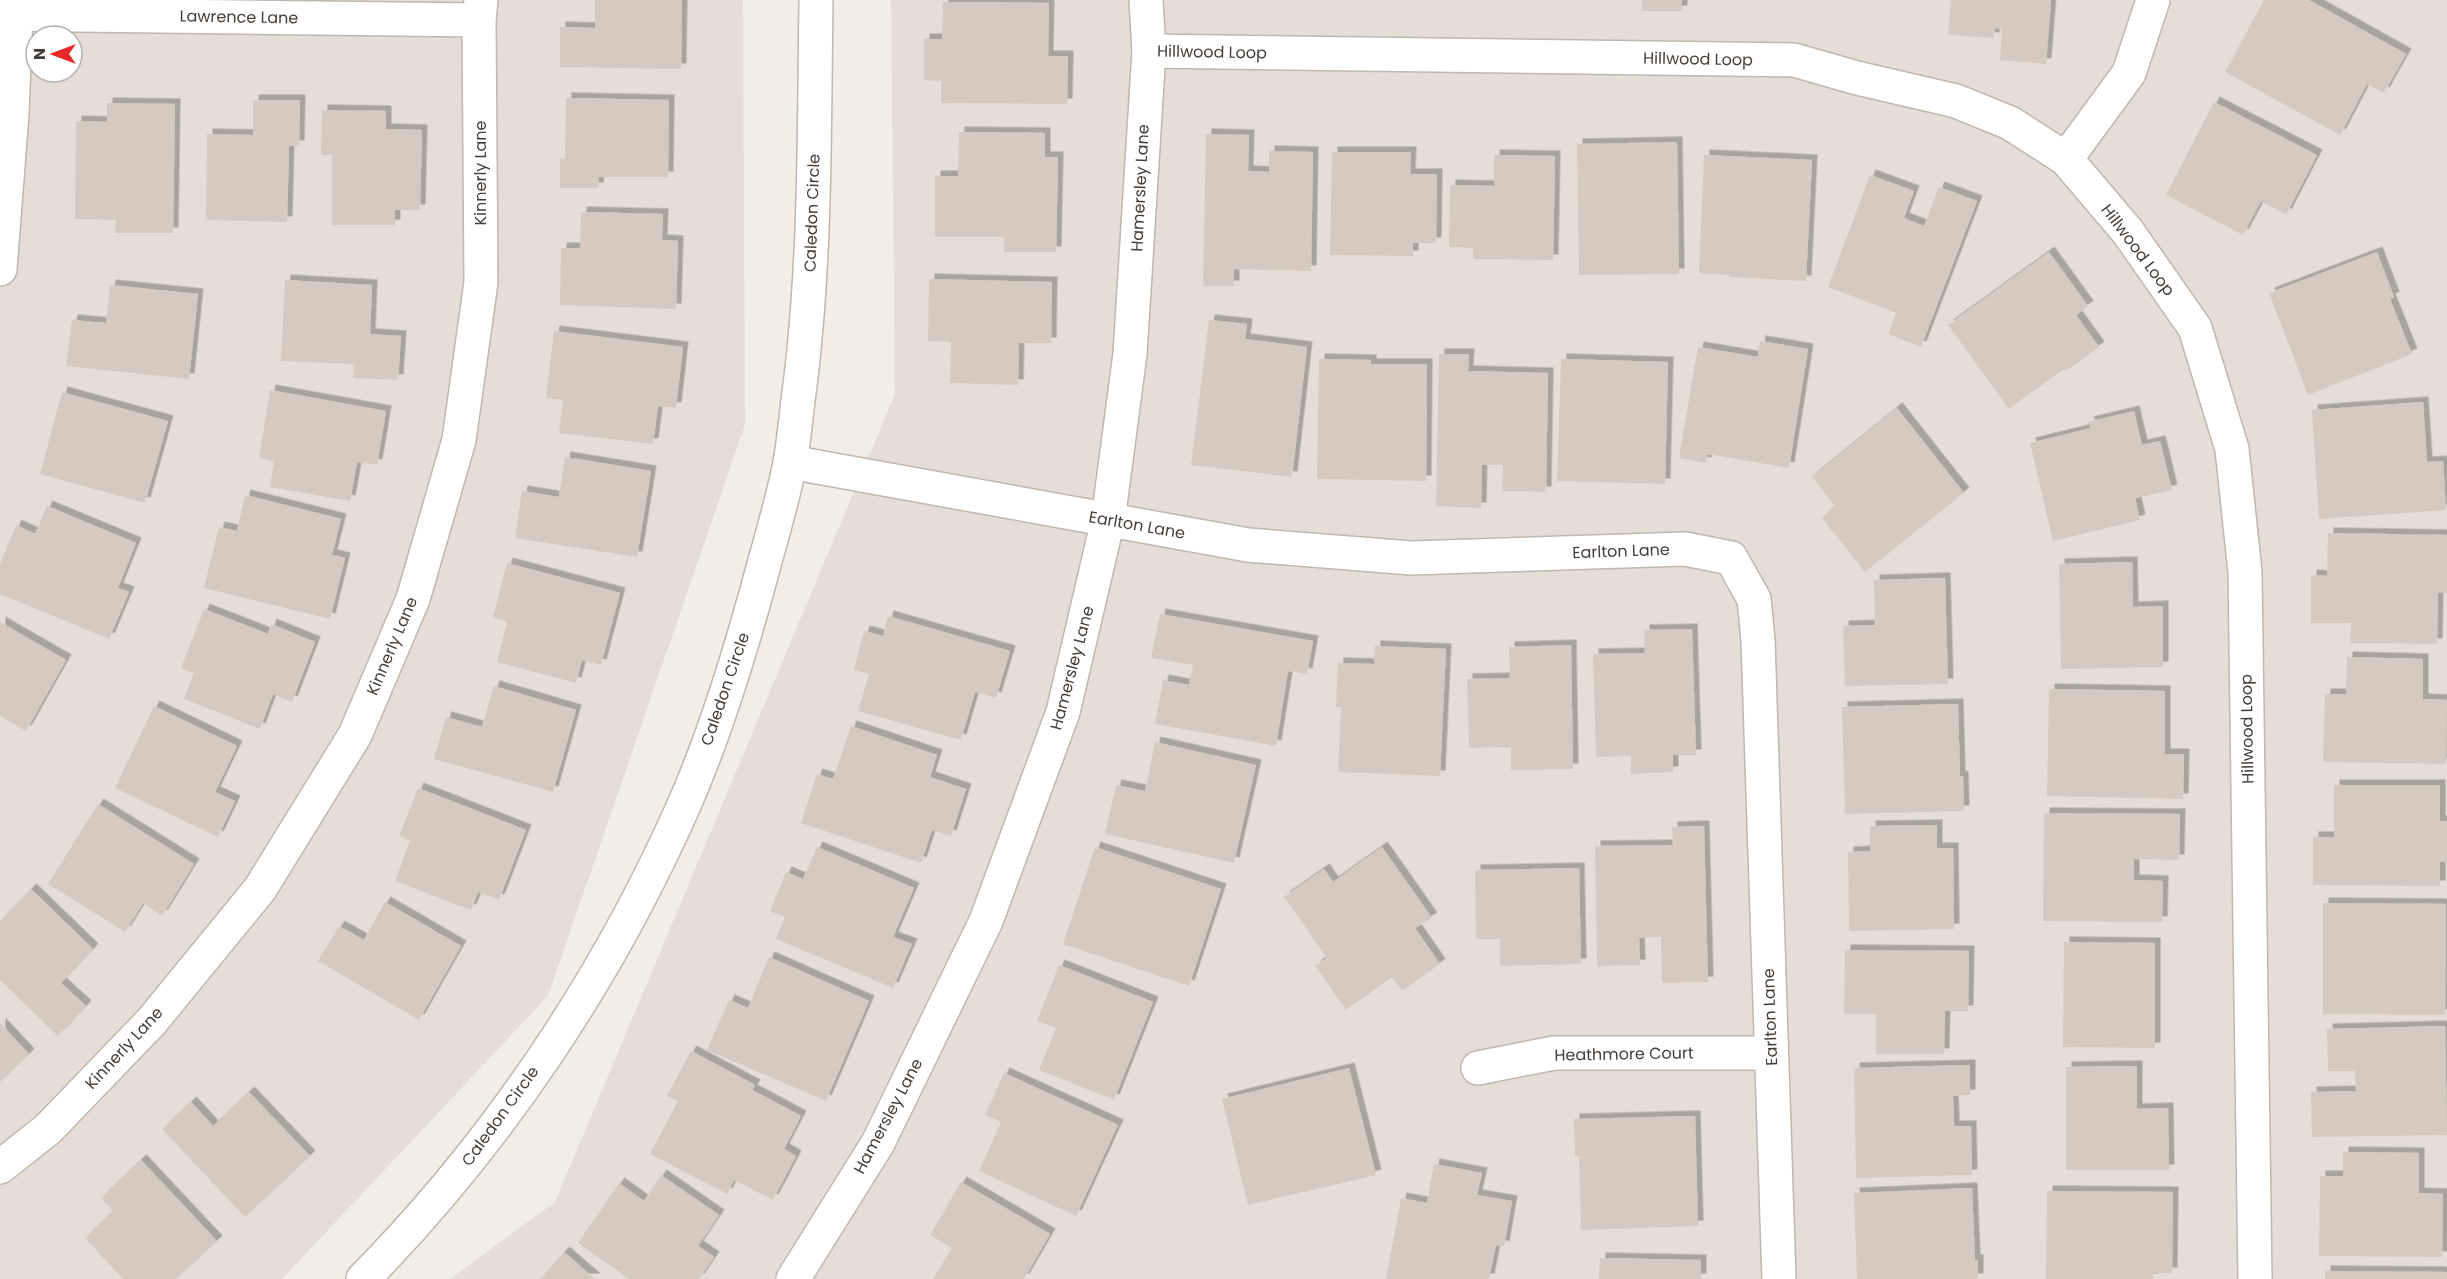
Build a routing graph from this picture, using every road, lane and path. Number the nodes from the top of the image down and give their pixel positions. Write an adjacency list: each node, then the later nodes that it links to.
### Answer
1 (816, 0): 9 (street, Caledon Circle)
2 (1146, 0): 6 (street, Hamersley Lane)
3 (2153, 0): 7 (street)
4 (480, 10): 5 (street, Lawrence Lane); 13 (street, Kinnerly Lane)
5 (8, 14): 8 (street)
6 (1149, 51): 7 (street, Hillwood Loop); 10 (street, Hamersley Lane)
7 (2066, 159): 17 (street, Hillwood Loop)
8 (0, 269)
9 (790, 462): 10 (street, Earlton Lane); 14 (street, Caledon Circle)
10 (1108, 520): 11 (street, Earlton Lane); 15 (street, Hamersley Lane)
11 (1771, 1053): 12 (street, Heathmore Court); 16 (street, Earlton Lane)
12 (1478, 1068)
13 (0, 1167)
14 (363, 1279)
15 (793, 1279)
16 (1779, 1279)
17 (2255, 1279)

